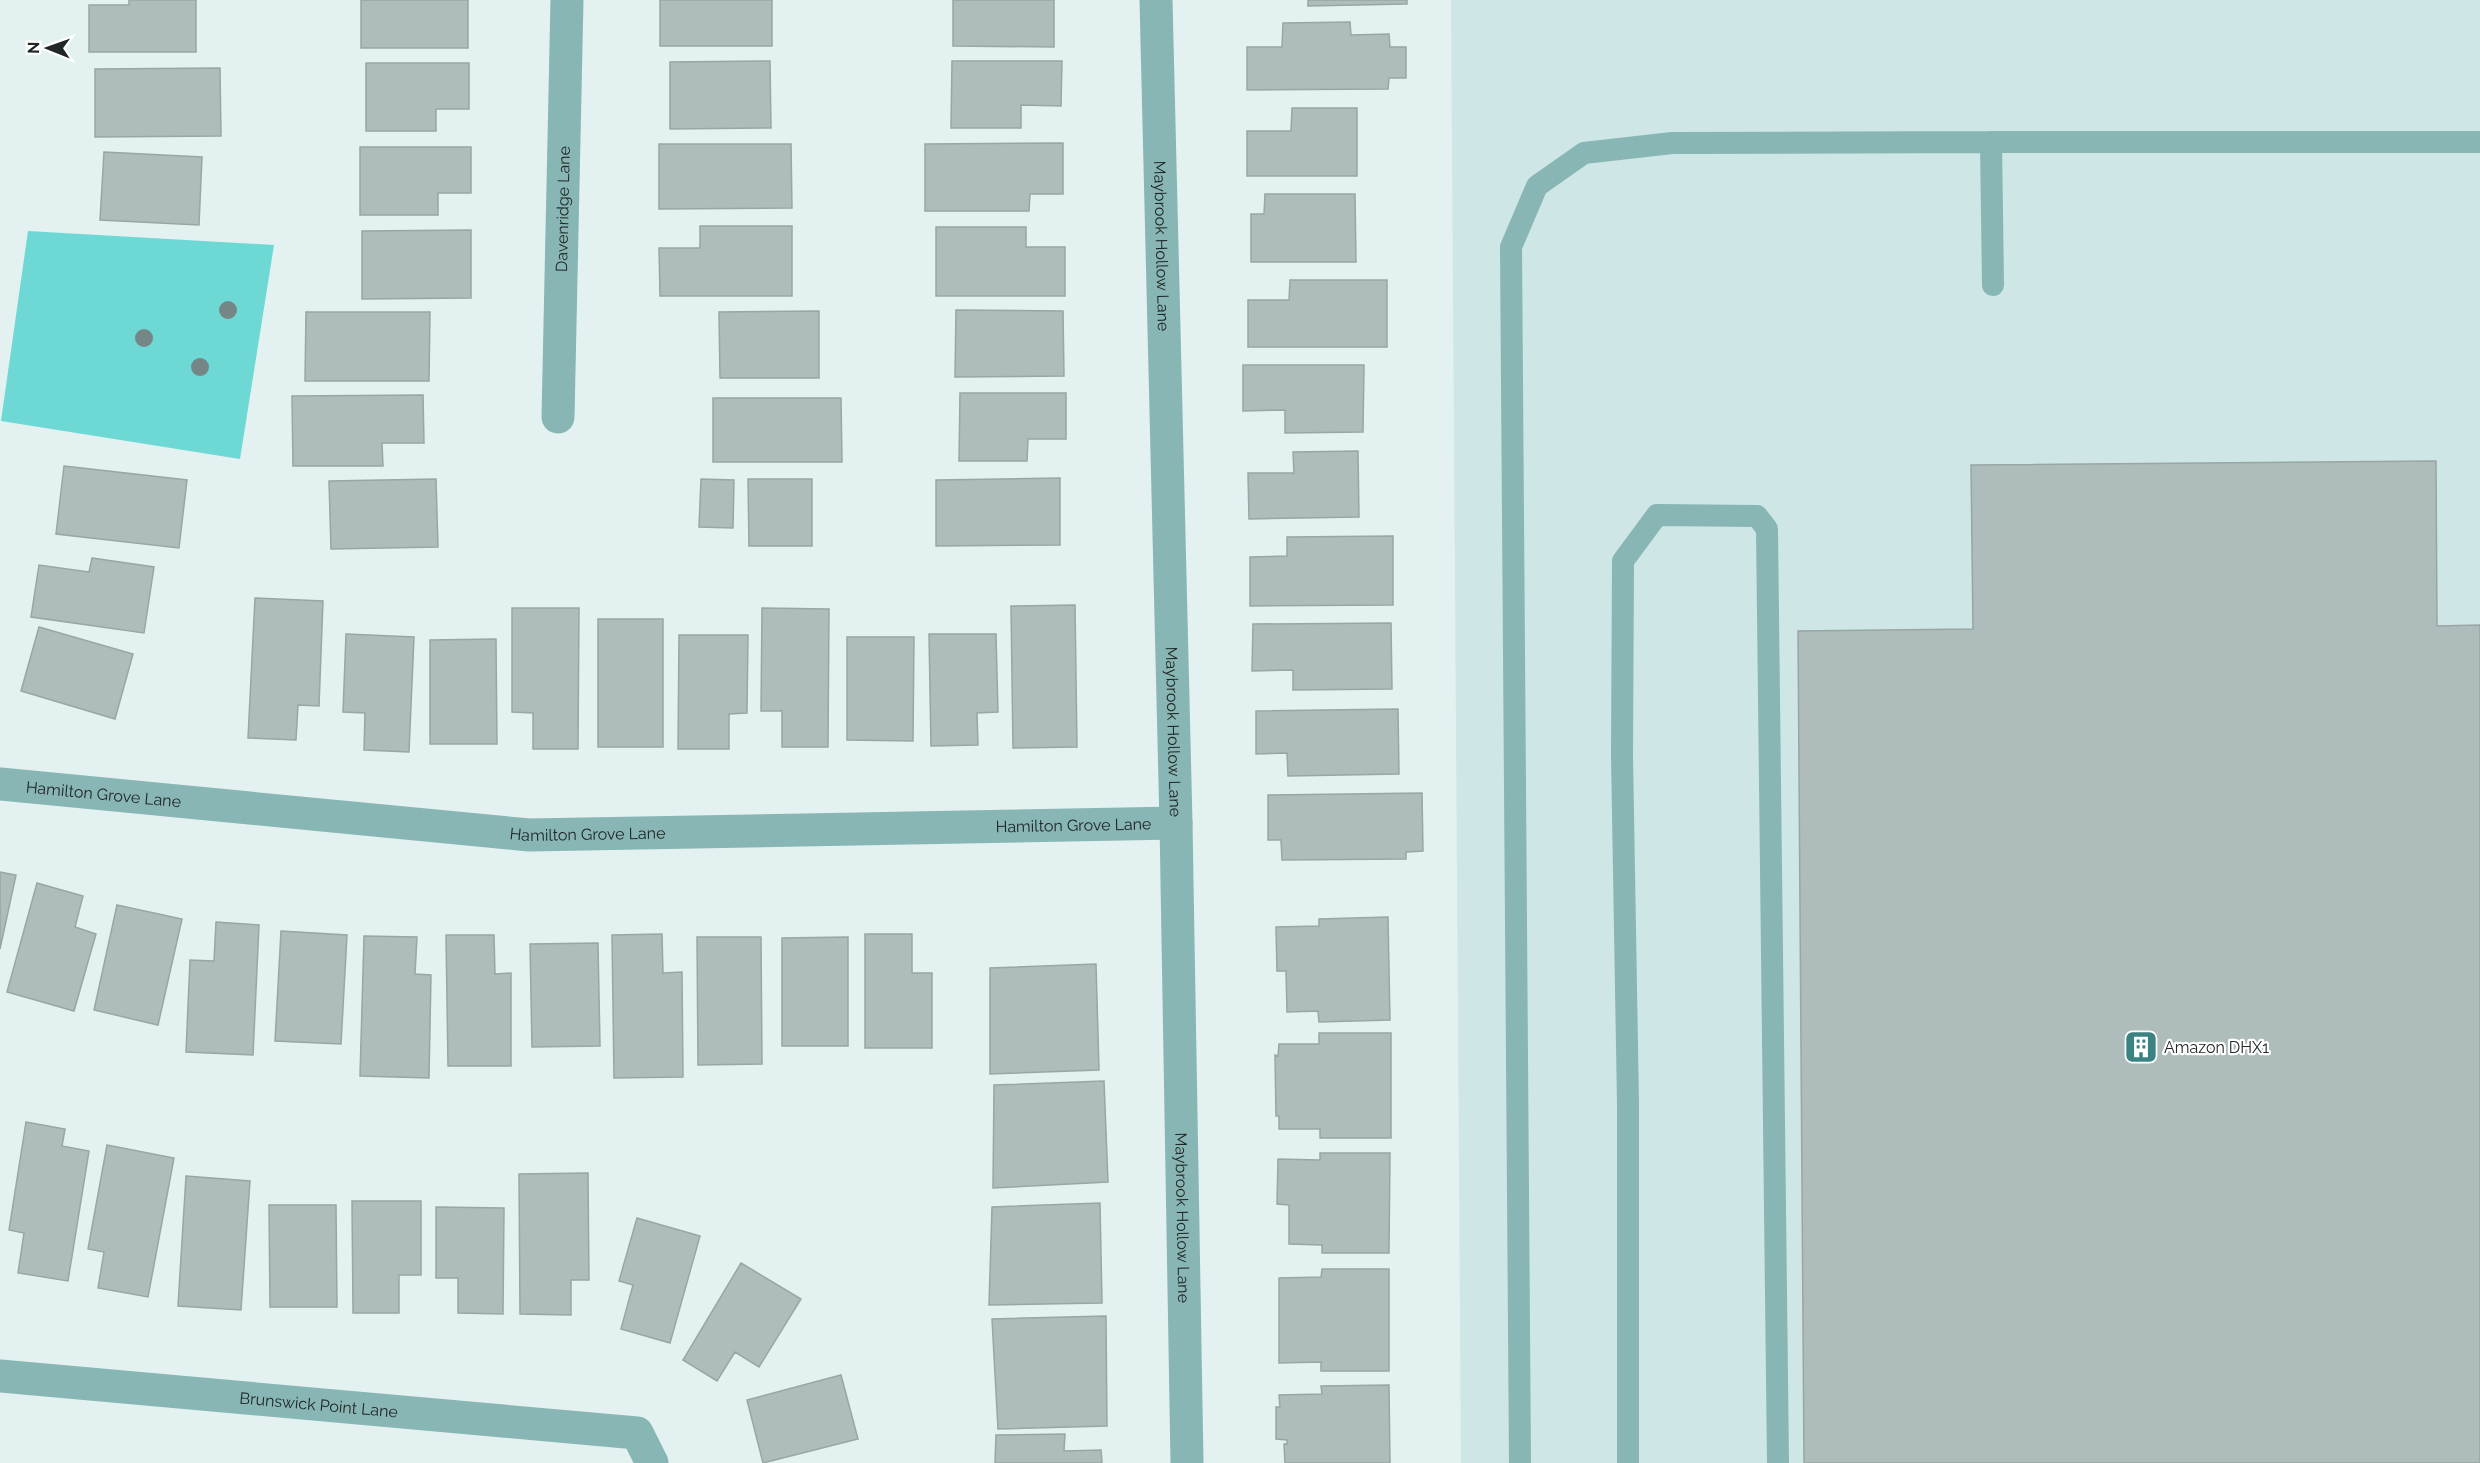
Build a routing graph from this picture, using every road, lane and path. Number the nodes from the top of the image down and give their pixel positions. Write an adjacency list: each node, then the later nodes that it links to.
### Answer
1 (567, 0): 6 (street, Davenridge Lane)
2 (1156, 0): 8 (street, Maybrook Hollow Lane)
3 (1991, 142): 4 (lane); 5 (lane); 12 (lane)
4 (2480, 142)
5 (1993, 285)
6 (558, 417)
7 (0, 784): 8 (street, Hamilton Grove Lane)
8 (1176, 823): 11 (street, Maybrook Hollow Lane)
9 (0, 1376): 10 (street, Brunswick Point Lane)
10 (652, 1463)
11 (1186, 1463)
12 (1520, 1463)
13 (1628, 1463): 14 (lane)
14 (1778, 1463)

